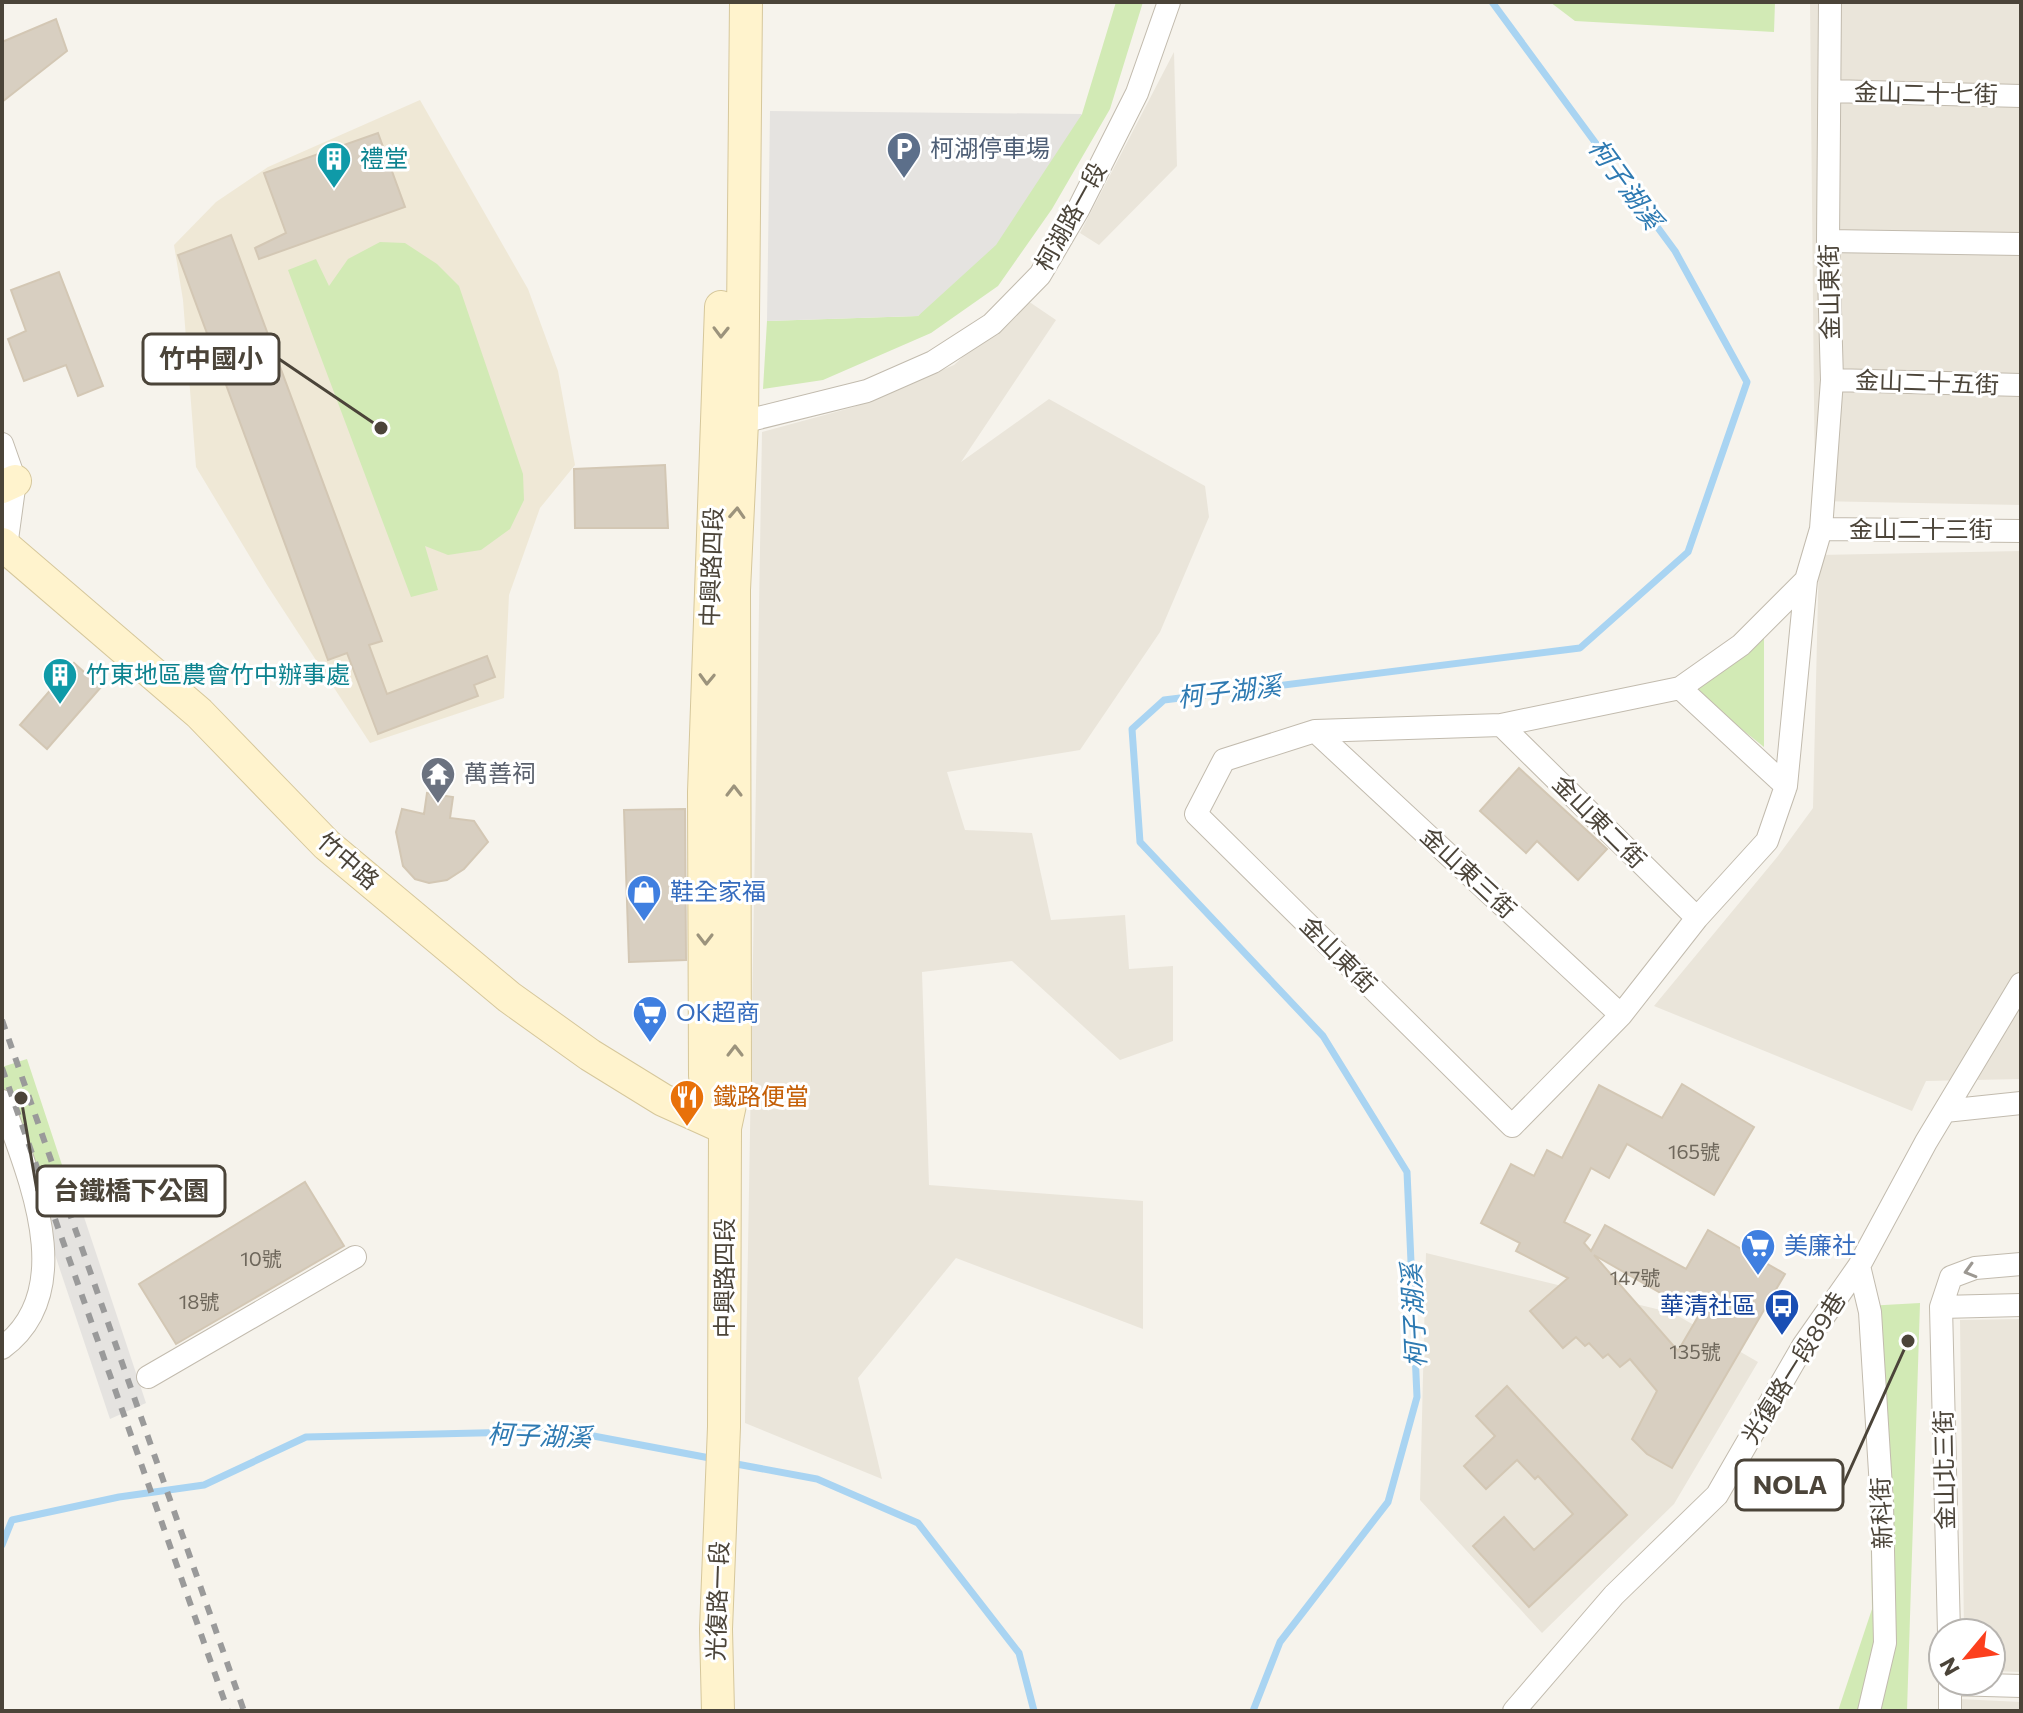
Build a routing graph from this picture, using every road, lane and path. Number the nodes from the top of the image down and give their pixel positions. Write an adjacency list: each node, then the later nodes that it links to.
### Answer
1 (725, 2): 11 (main road, 中興路四段, one-way to 11)
2 (746, 2): 11 (main road, 中興路四段)
3 (1169, 2): 11 (street, 柯湖路一段)
4 (1830, 2): 5 (street, 金山東街)
5 (1830, 91): 6 (street, 金山二十七街); 7 (street, 金山東街)
6 (2021, 96)
7 (1828, 241): 8 (street); 9 (street, 金山東街)
8 (2021, 244)
9 (1832, 380): 10 (street, 金山二十五街); 14 (street, 金山東街)
10 (2021, 385)
11 (730, 421): 28 (main road, 中興路四段)
12 (2, 444): 13 (street, 竹中路)
13 (9, 484): 16 (street, 竹中路)
14 (1821, 529): 15 (street, 金山二十三街); 17 (street, 金山東街)
15 (2021, 531)
16 (4, 546): 28 (main road, 竹中路)
17 (1806, 580): 18 (street, 金山東街); 21 (street, 金山東街)
18 (1680, 688): 19 (street, 金山東街); 21 (street)
19 (1501, 725): 20 (street, 金山東街); 22 (street, 金山東二街)
20 (1315, 731): 24 (street, 金山東三街); 24 (street, 金山東街)
21 (1786, 786): 22 (street, 金山東街)
22 (1697, 918): 24 (street, 金山東街)
23 (2021, 984): 27 (street, 光復路一段89巷)
24 (1621, 1015)
25 (2, 1101): 34 (street)
26 (2021, 1103): 27 (street)
27 (1945, 1111): 31 (street, 光復路一段89巷)
28 (725, 1128): 36 (main road, 中興路四段)
29 (355, 1257): 35 (street)
30 (2021, 1264): 33 (street, one-way to 33)
31 (1859, 1266): 39 (street, 光復路一段89巷); 40 (street, 新科街)
32 (2021, 1305): 33 (street)
33 (1941, 1307): 37 (street, 金山北三街)
34 (2, 1348)
35 (148, 1377)
36 (722, 1492): 38 (main road, 光復路一段)
37 (1949, 1617)
38 (718, 1711)
39 (1514, 1711)
40 (1869, 1711)

